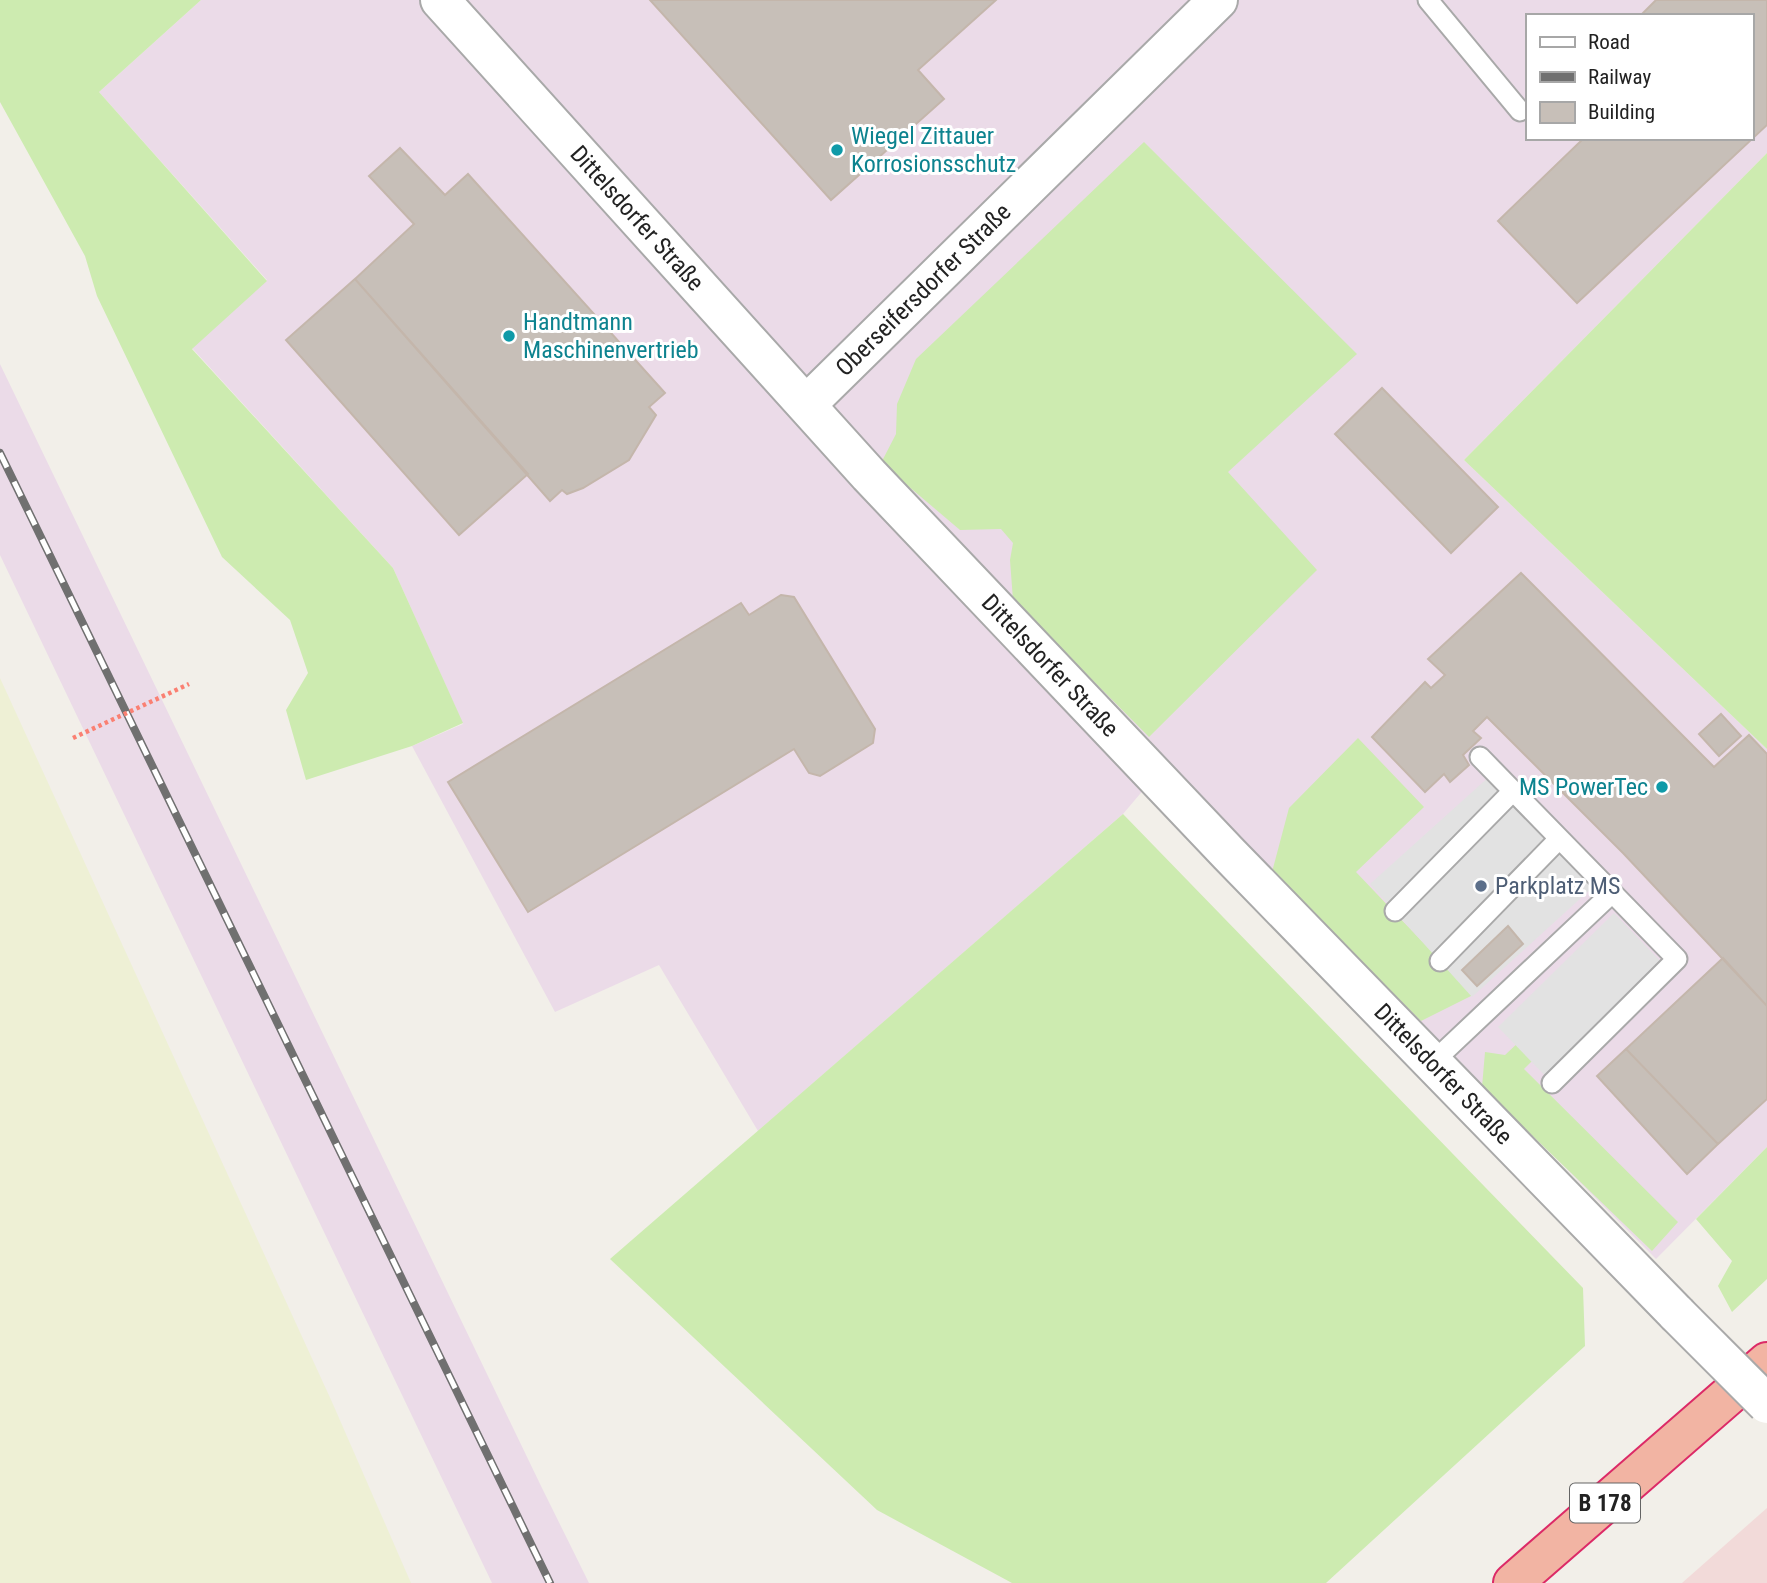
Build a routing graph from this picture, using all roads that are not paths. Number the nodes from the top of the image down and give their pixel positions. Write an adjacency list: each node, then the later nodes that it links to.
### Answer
1 (440, 0): 5 (street, Dittelsdorfer Straße)
2 (1218, 0): 5 (street, Oberseifersdorfer Straße)
3 (1428, 0): 4 (lane)
4 (1521, 111)
5 (807, 404): 12 (street, Dittelsdorfer Straße)
6 (1480, 757): 7 (lane)
7 (1513, 791): 8 (lane); 10 (lane)
8 (1559, 839): 9 (lane); 11 (lane)
9 (1612, 893): 12 (lane); 13 (lane)
10 (1395, 911)
11 (1440, 961)
12 (1434, 1062): 15 (street, Dittelsdorfer Straße, bridge)
13 (1552, 1083)
14 (1767, 1362): 16 (highway, B 178)
15 (1767, 1404)
16 (1513, 1583)

